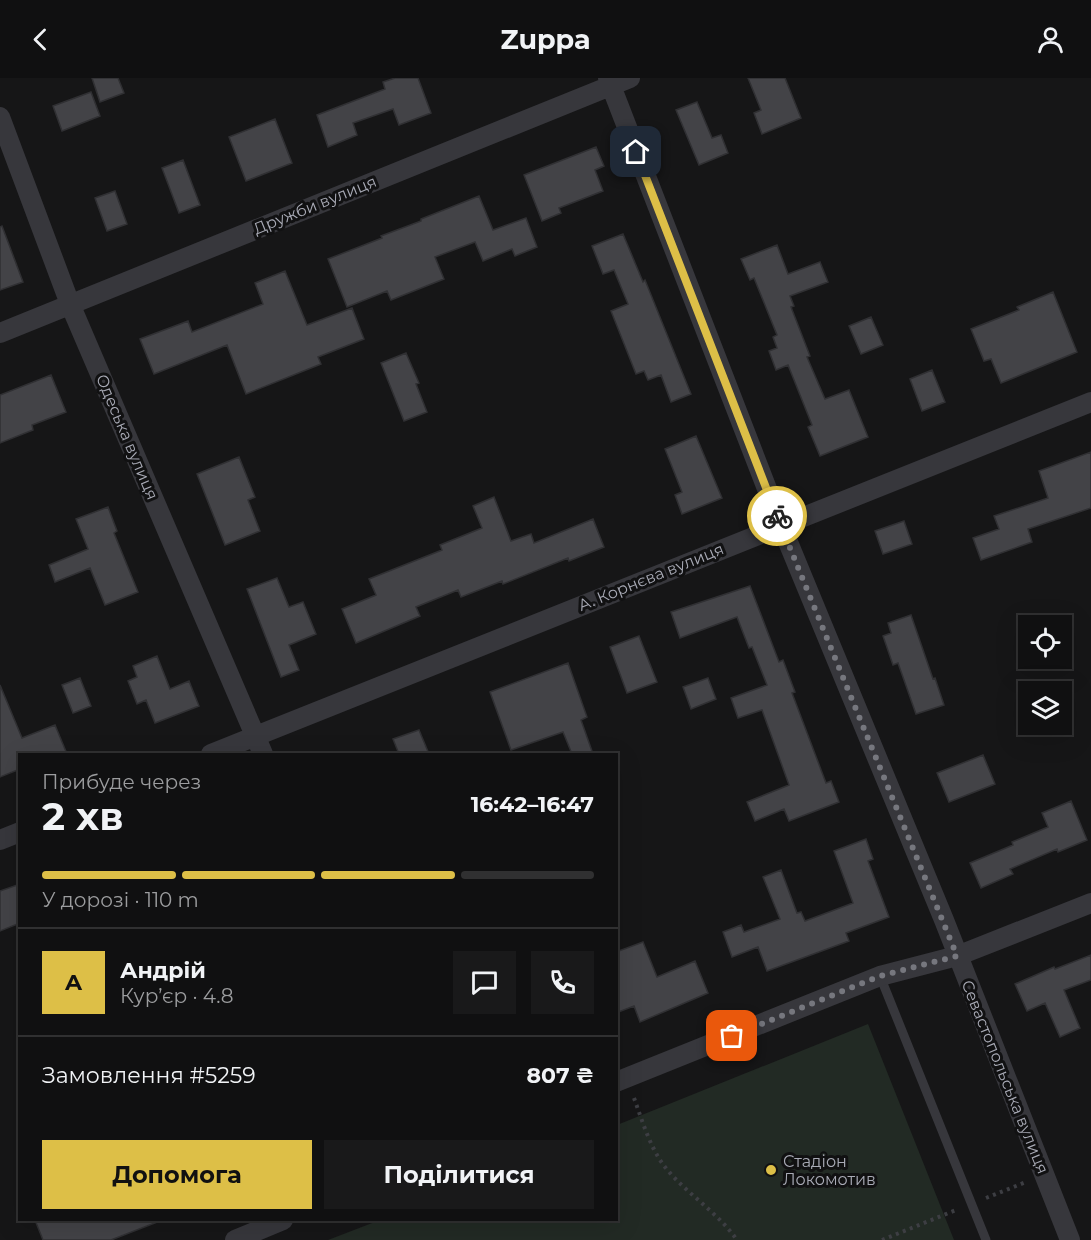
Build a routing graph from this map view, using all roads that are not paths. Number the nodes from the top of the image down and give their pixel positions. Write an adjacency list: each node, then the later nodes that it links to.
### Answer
1 (630, 78): 2 (street, Дружби вулиця)
2 (609, 82): 4 (street, Дружби вулиця); 7 (street, Севастопольська вулиця)
3 (0, 117): 4 (street, Одеська вулиця)
4 (70, 304): 5 (street, Дружби вулиця); 8 (street, Одеська вулиця)
5 (0, 333)
6 (1091, 402): 7 (street, А. Корнєва вулиця)
7 (781, 525): 8 (street, А. Корнєва вулиця); 13 (street, Севастопольська вулиця)
8 (259, 746): 9 (street, А. Корнєва вулиця)
9 (217, 753)
10 (18, 833): 11 (street)
11 (0, 840)
12 (1091, 903): 13 (street)
13 (957, 956): 14 (street); 19 (street, Севастопольська вулиця)
14 (880, 976): 15 (street); 18 (lane)
15 (621, 1080)
16 (281, 1221): 17 (street)
17 (235, 1240)
18 (986, 1240)
19 (1070, 1240)

